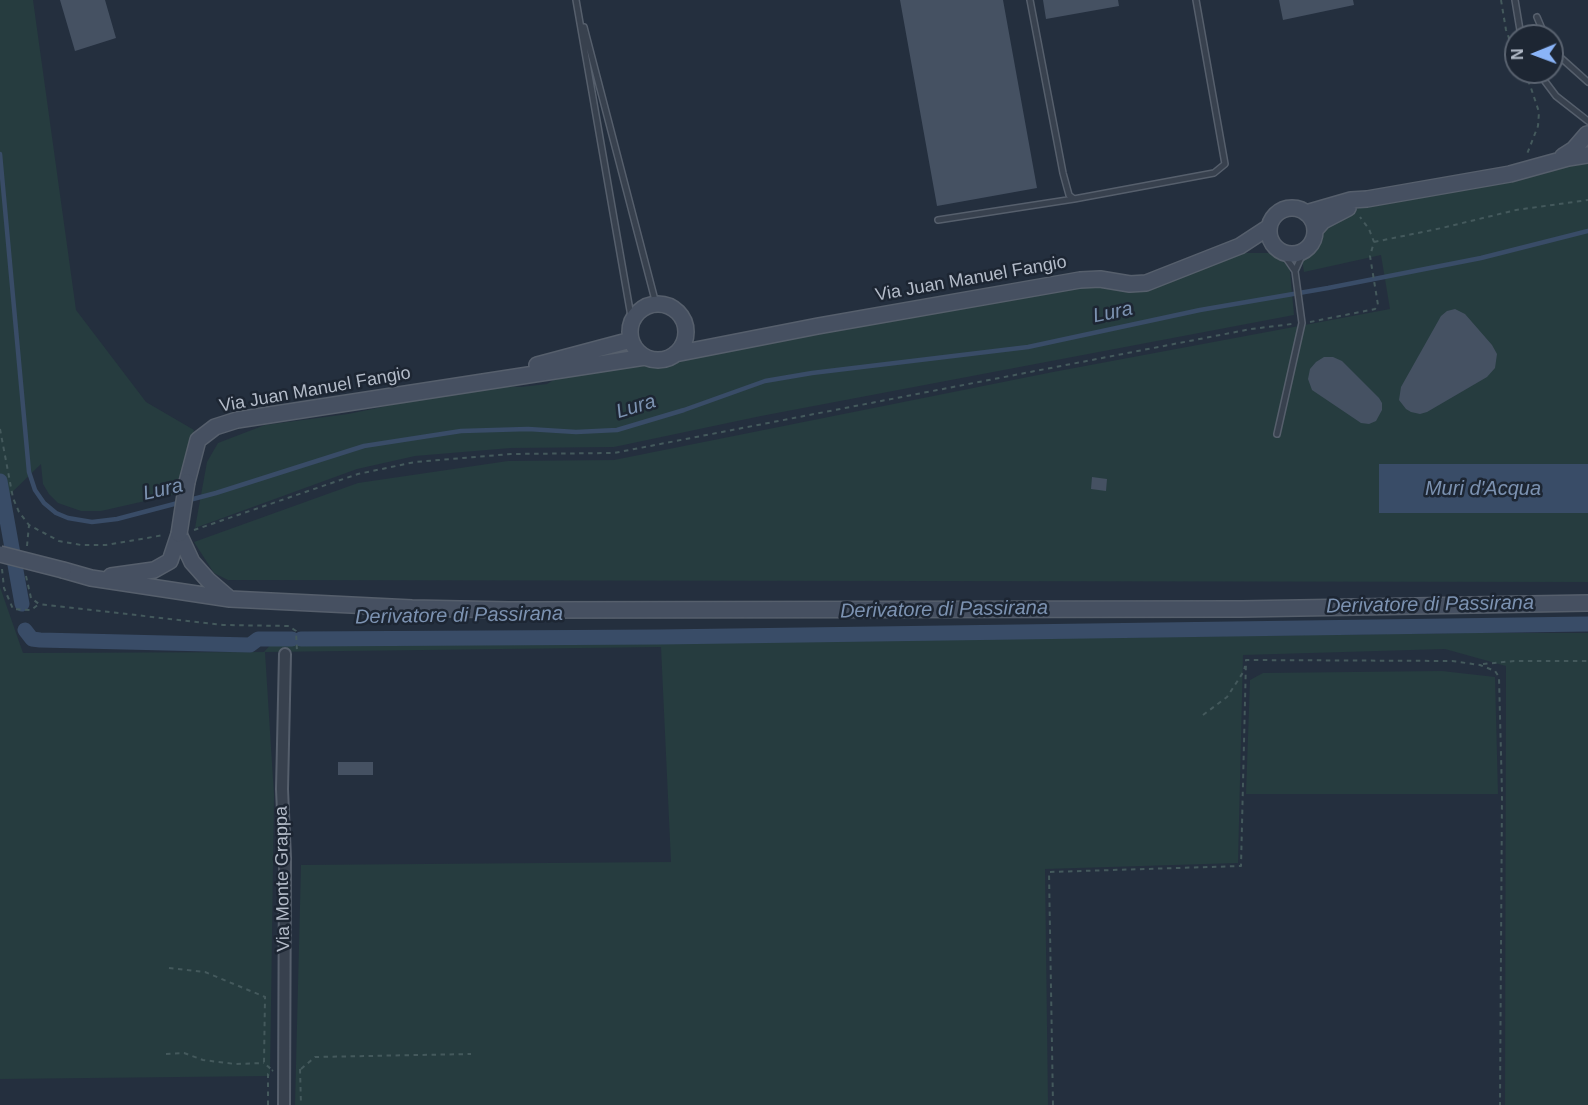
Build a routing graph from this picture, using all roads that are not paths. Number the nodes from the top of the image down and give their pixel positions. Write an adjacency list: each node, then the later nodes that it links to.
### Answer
1 (577, 0): 24 (lane); 25 (lane)
2 (1030, 0): 14 (lane)
3 (1196, 0): 14 (lane)
4 (1515, 0): 6 (lane)
5 (1538, 17): 7 (lane)
6 (1519, 24)
7 (1541, 24)
8 (1564, 61): 9 (lane)
9 (1588, 82)
10 (1547, 84): 11 (lane)
11 (1588, 128): 13 (street)
12 (1588, 155): 13 (street)
13 (1552, 162): 15 (street)
14 (1074, 198): 17 (lane)
15 (1367, 199): 16 (street); 19 (street)
16 (1306, 213): 18 (street); 19 (street)
17 (938, 220)
18 (1269, 227): 20 (street, Via Juan Manuel Fangio); 21 (street)
19 (1315, 230): 22 (street)
20 (1240, 246): 21 (street, Via Juan Manuel Fangio); 28 (street, Via Juan Manuel Fangio)
21 (1279, 251): 22 (street); 23 (lane)
22 (1304, 251): 23 (lane)
23 (1295, 271): 32 (lane)
24 (656, 304): 25 (street); 26 (street)
25 (632, 322): 27 (street)
26 (686, 336): 28 (street); 29 (street)
27 (631, 339): 30 (street); 31 (street, Via Juan Manuel Fangio)
28 (703, 348): 29 (street, Via Juan Manuel Fangio)
29 (675, 354): 30 (street, Via Juan Manuel Fangio)
30 (645, 357): 31 (street, Via Juan Manuel Fangio)
31 (467, 384): 33 (street, Via Juan Manuel Fangio, bridge)
32 (1277, 434)
33 (178, 533): 35 (street, Via Juan Manuel Fangio); 36 (street)
34 (1, 560): 35 (street, bridge)
35 (91, 578): 36 (street)
36 (230, 599): 37 (street)
37 (1588, 603)
38 (285, 654): 39 (street, Via Monte Grappa)
39 (284, 1105)

